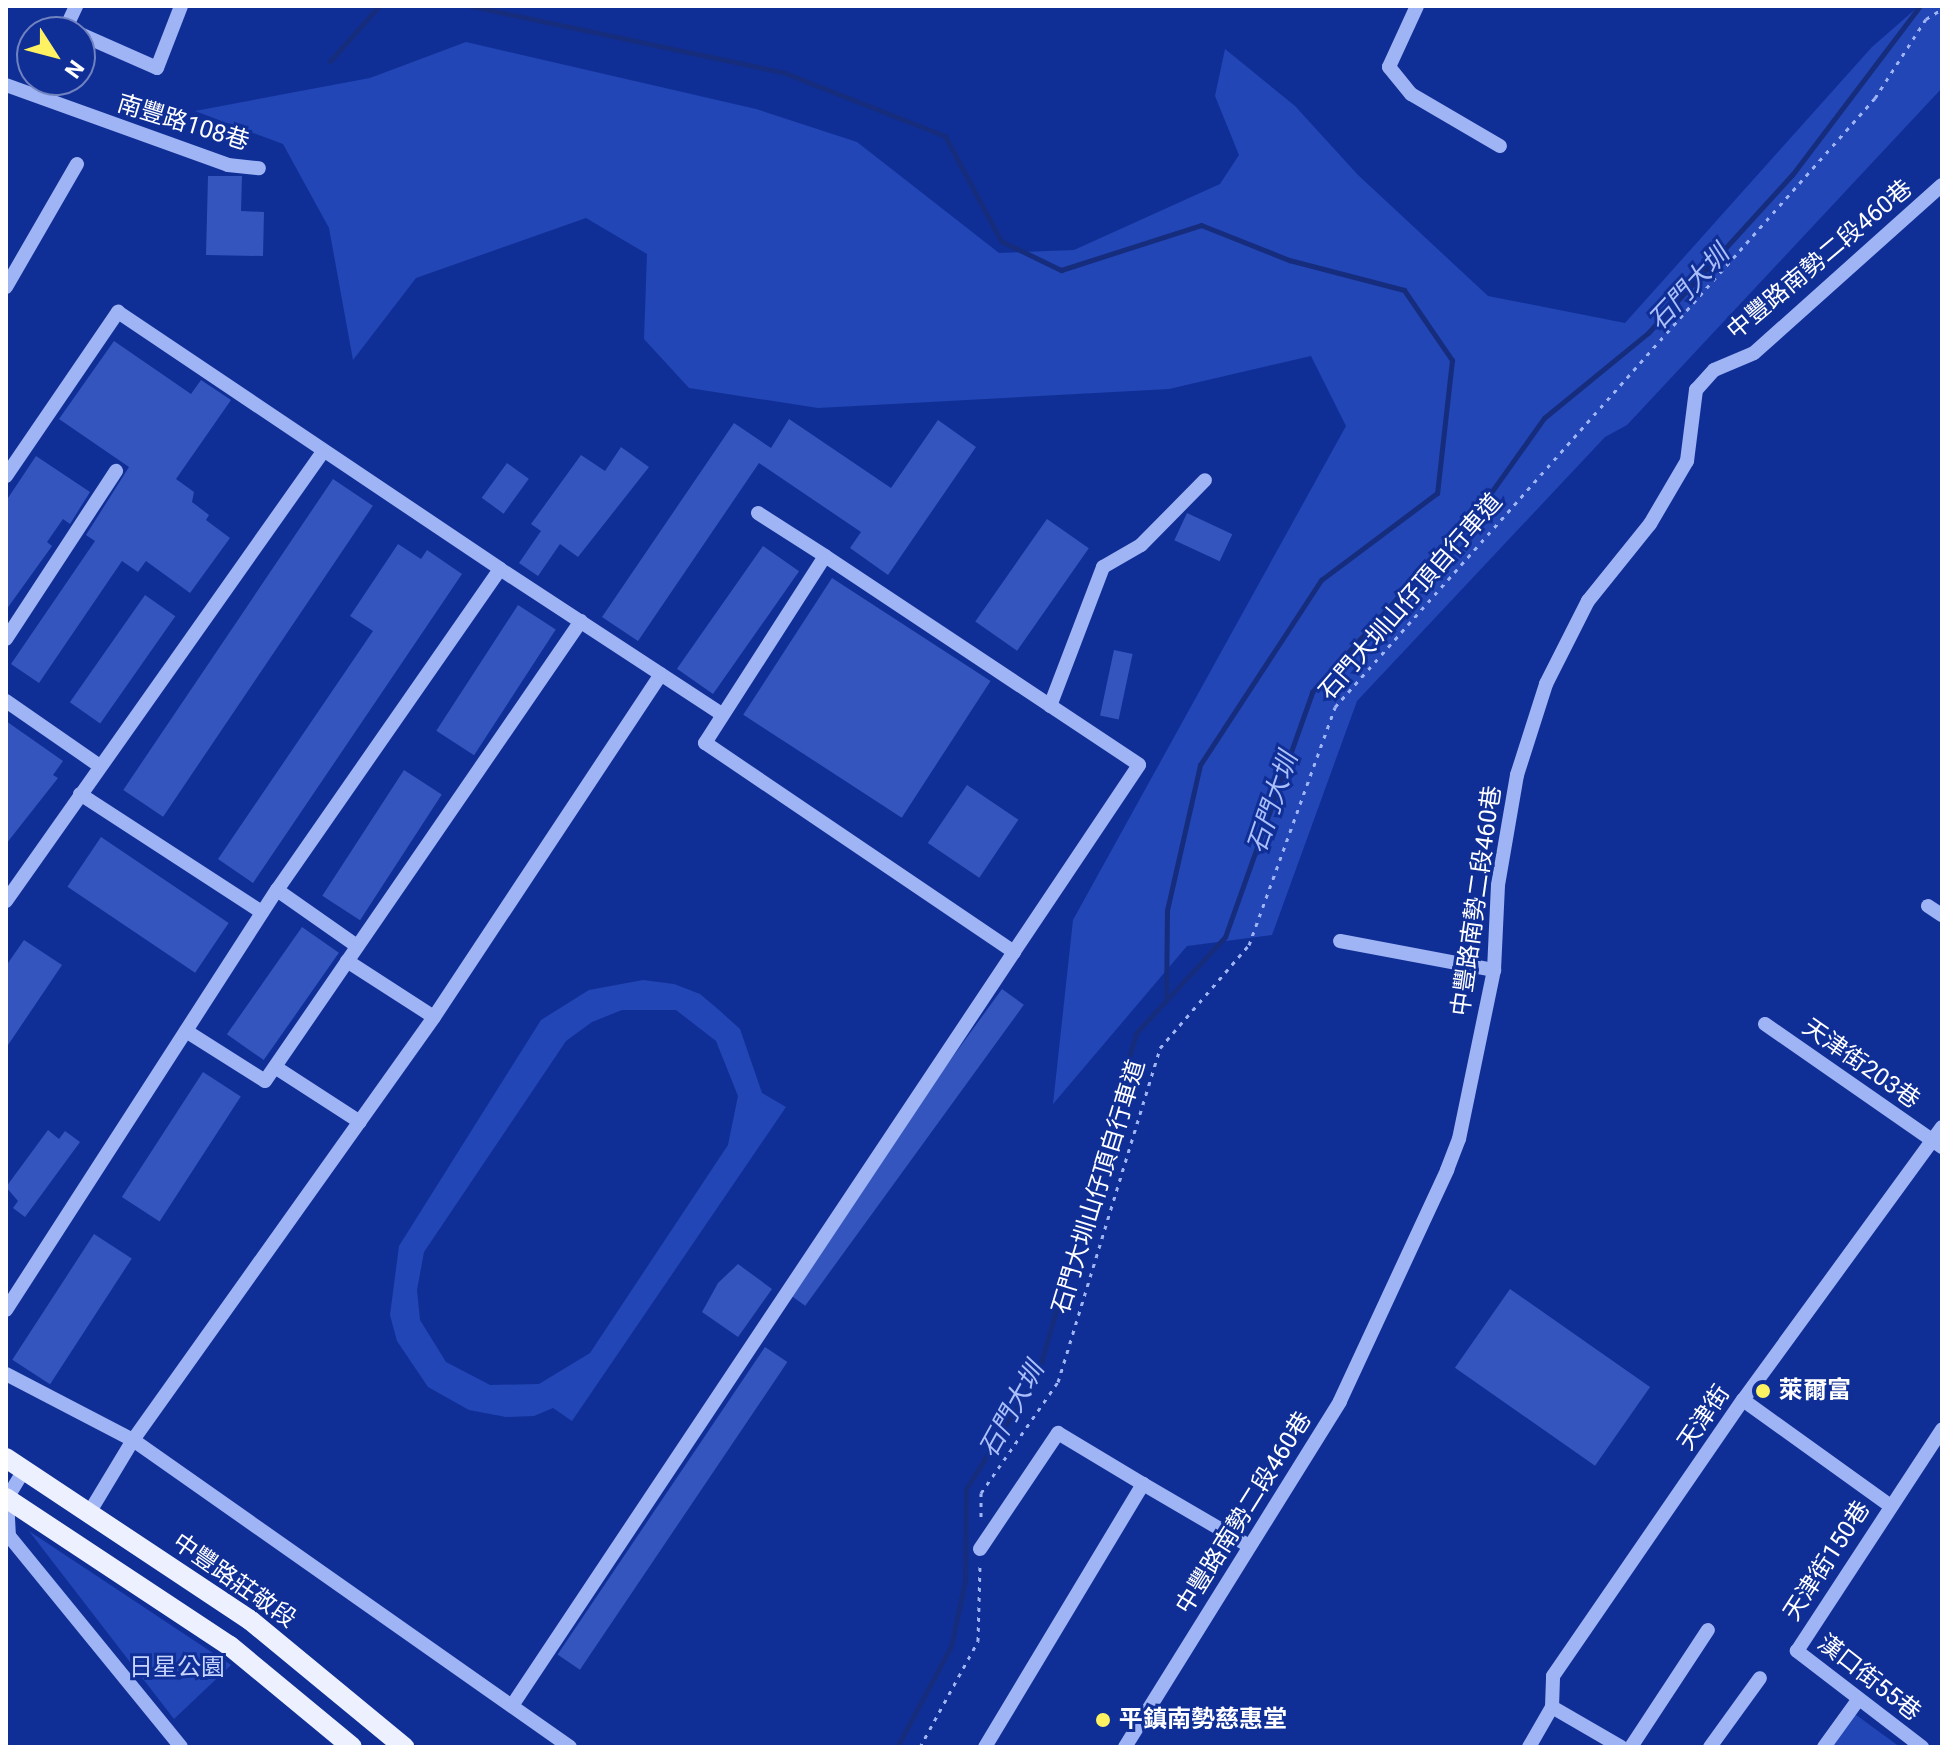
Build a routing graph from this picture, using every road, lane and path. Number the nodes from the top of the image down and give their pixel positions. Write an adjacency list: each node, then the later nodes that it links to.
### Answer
1 (181, 6): 4 (street)
2 (1417, 6): 6 (street)
3 (1942, 9): 55 (path, 石門大圳山仔頂自行車道)
4 (96, 41)
5 (56, 96): 8 (street, 南豐路108巷)
6 (1500, 146)
7 (77, 164): 10 (street)
8 (259, 168)
9 (1942, 185): 35 (street, 中豐路南勢二段460巷)
10 (7, 282)
11 (322, 453): 13 (street); 17 (street); 24 (street)
12 (116, 471): 19 (street)
13 (6, 476)
14 (1205, 480): 22 (street)
15 (758, 513): 16 (street)
16 (825, 556): 22 (street); 23 (street)
17 (500, 569): 18 (street); 26 (street)
18 (581, 621): 20 (street); 32 (street)
19 (6, 639)
20 (661, 674): 23 (street); 36 (street)
21 (6, 701): 24 (street)
22 (1050, 706): 33 (street)
23 (722, 714): 33 (street)
24 (100, 766): 25 (street)
25 (80, 794): 27 (street); 29 (street)
26 (277, 890): 29 (street); 32 (street)
27 (6, 901)
28 (1928, 906): 30 (street)
29 (262, 912): 38 (street)
30 (1942, 915)
31 (1340, 941): 35 (street)
32 (357, 946): 34 (street)
33 (1014, 952): 60 (street)
34 (347, 961): 36 (street); 39 (street)
35 (1494, 970): 54 (street, 中豐路南勢二段460巷)
36 (434, 1017): 40 (street)
37 (1765, 1024): 42 (street, 天津街203巷)
38 (186, 1031): 39 (street); 43 (street)
39 (275, 1067): 40 (street)
40 (360, 1122): 47 (street)
41 (1942, 1127): 42 (street, 天津街)
42 (1937, 1144): 45 (street, 天津街)
43 (6, 1310)
44 (6, 1374): 47 (street)
45 (1743, 1400): 52 (street, 天津街150巷); 61 (street, 天津街)
46 (1942, 1429): 52 (street, 天津街150巷)
47 (133, 1440): 53 (street); 60 (street)
48 (6, 1458): 49 (main road, 中豐路莊敬段)
49 (24, 1470): 51 (street); 53 (main road, 中豐路莊敬段)
50 (1143, 1484): 54 (street); 55 (street); 67 (street)
51 (6, 1499): 62 (street); 63 (main road)
52 (1889, 1505): 57 (street, 天津街150巷)
53 (89, 1513): 64 (main road, 中豐路莊敬段)
54 (1249, 1546): 68 (street, 中豐路南勢二段460巷)
55 (980, 1549): 66 (path, 石門大圳山仔頂自行車道)
56 (1708, 1630): 71 (street)
57 (1800, 1640): 59 (street, 漢口街55巷)
58 (1760, 1678): 72 (street)
59 (1858, 1700): 73 (street); 74 (street, 漢口街55巷)
60 (513, 1704): 65 (street)
61 (1552, 1707): 69 (street, 天津街); 70 (street)
62 (181, 1747)
63 (352, 1747)
64 (404, 1747)
65 (570, 1747)
66 (920, 1747)
67 (985, 1747)
68 (1125, 1747)
69 (1529, 1747)
70 (1621, 1747)
71 (1631, 1747)
72 (1710, 1747)
73 (1824, 1747)
74 (1922, 1747)

